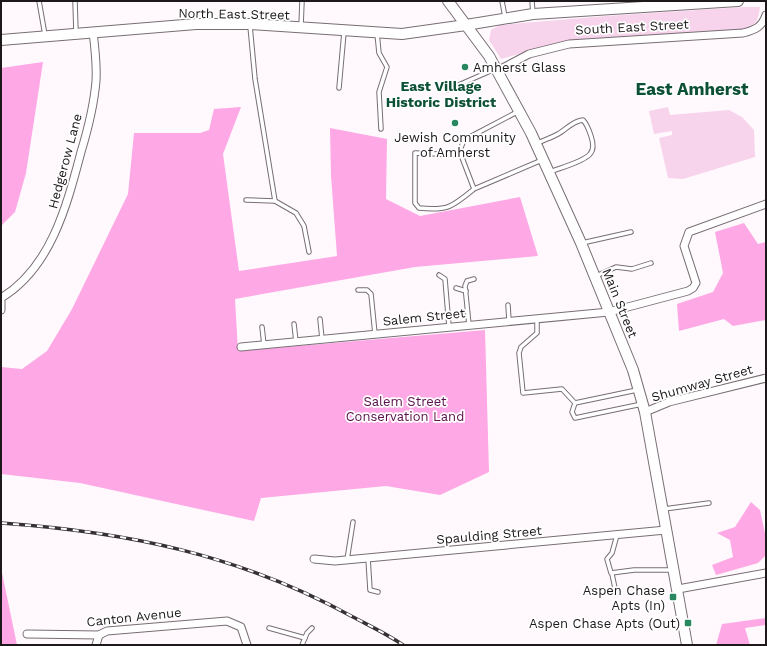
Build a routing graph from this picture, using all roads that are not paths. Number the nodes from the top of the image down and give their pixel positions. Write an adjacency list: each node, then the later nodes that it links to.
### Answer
1 (40, 1): 18 (lane)
2 (75, 1): 17 (lane)
3 (302, 1): 13 (lane)
4 (448, 1): 12 (main road, Main Street)
5 (502, 1): 10 (lane)
6 (532, 1): 8 (lane)
7 (738, 1): 8 (main road, South East Street)
8 (533, 14): 10 (main road, South East Street)
9 (766, 15): 20 (street, South East Street)
10 (505, 18): 12 (main road, South East Street)
11 (250, 24): 13 (main road, North East Street); 15 (main road, North East Street); 31 (lane)
12 (466, 25): 16 (main road, North East Street); 20 (main road, Main Street)
13 (301, 28): 14 (main road, North East Street)
14 (344, 31): 16 (main road, North East Street); 21 (lane)
15 (93, 32): 17 (main road, North East Street); 43 (street, Hedgerow Lane)
16 (377, 33): 24 (lane)
17 (76, 34): 18 (main road, North East Street)
18 (45, 36): 19 (main road, North East Street)
19 (1, 40)
20 (497, 70): 22 (lane); 23 (main road, Main Street)
21 (339, 88)
22 (447, 90)
23 (519, 111): 25 (main road, Main Street); 26 (lane)
24 (381, 129)
25 (536, 144): 27 (main road, Main Street); 28 (lane)
26 (458, 155): 29 (lane); 29 (lane)
27 (543, 160): 28 (main road, Main Street); 29 (lane)
28 (549, 173): 34 (main road, Main Street)
29 (474, 189)
30 (246, 200): 31 (lane)
31 (275, 201): 35 (lane)
32 (766, 204): 46 (street, Salem Street)
33 (631, 232): 34 (lane)
34 (581, 243): 38 (main road, Main Street)
35 (310, 252)
36 (651, 263): 38 (lane)
37 (439, 275): 53 (lane)
38 (595, 276): 46 (main road, Main Street)
39 (474, 279): 42 (lane)
40 (456, 288): 42 (lane)
41 (358, 290): 54 (lane)
42 (466, 291): 51 (lane)
43 (1, 299): 45 (street, Hedgerow Lane)
44 (508, 305): 49 (lane)
45 (1, 310)
46 (609, 312): 47 (street, Salem Street); 60 (main road, Main Street)
47 (537, 318): 49 (street, Salem Street); 61 (lane)
48 (320, 319): 55 (lane)
49 (509, 321): 51 (street, Salem Street)
50 (294, 324): 56 (lane)
51 (469, 325): 53 (street, Salem Street)
52 (262, 327): 57 (lane)
53 (449, 327): 54 (street, Salem Street)
54 (375, 334): 55 (street, Salem Street)
55 (322, 339): 56 (street, Salem Street)
56 (296, 342): 57 (street, Salem Street)
57 (264, 345): 58 (street, Salem Street)
58 (241, 347)
59 (766, 378): 62 (street, Shumway Street)
60 (640, 390): 61 (lane); 62 (main road, Main Street)
61 (575, 403): 62 (lane)
62 (644, 408): 64 (main road, Main Street)
63 (709, 503): 64 (lane)
64 (663, 509): 66 (main road, Main Street)
65 (352, 522): 70 (lane)
66 (666, 530): 67 (street, Spaulding Street); 71 (main road, Main Street)
67 (617, 535): 68 (street, Spaulding Street); 73 (lane)
68 (368, 558): 70 (street, Spaulding Street); 75 (lane)
69 (314, 559): 70 (street, Spaulding Street)
70 (347, 560)
71 (674, 570): 73 (lane); 74 (main road, Main Street)
72 (766, 573): 74 (street)
73 (612, 574): 76 (lane)
74 (678, 589): 85 (main road, Main Street)
75 (378, 592)
76 (616, 593)
77 (269, 628): 81 (lane)
78 (312, 628): 81 (lane)
79 (27, 634): 80 (street, Canton Avenue)
80 (99, 635): 82 (street); 83 (street, Canton Avenue)
81 (305, 638): 84 (lane)
82 (96, 645)
83 (247, 645)
84 (302, 645)
85 (687, 645)

